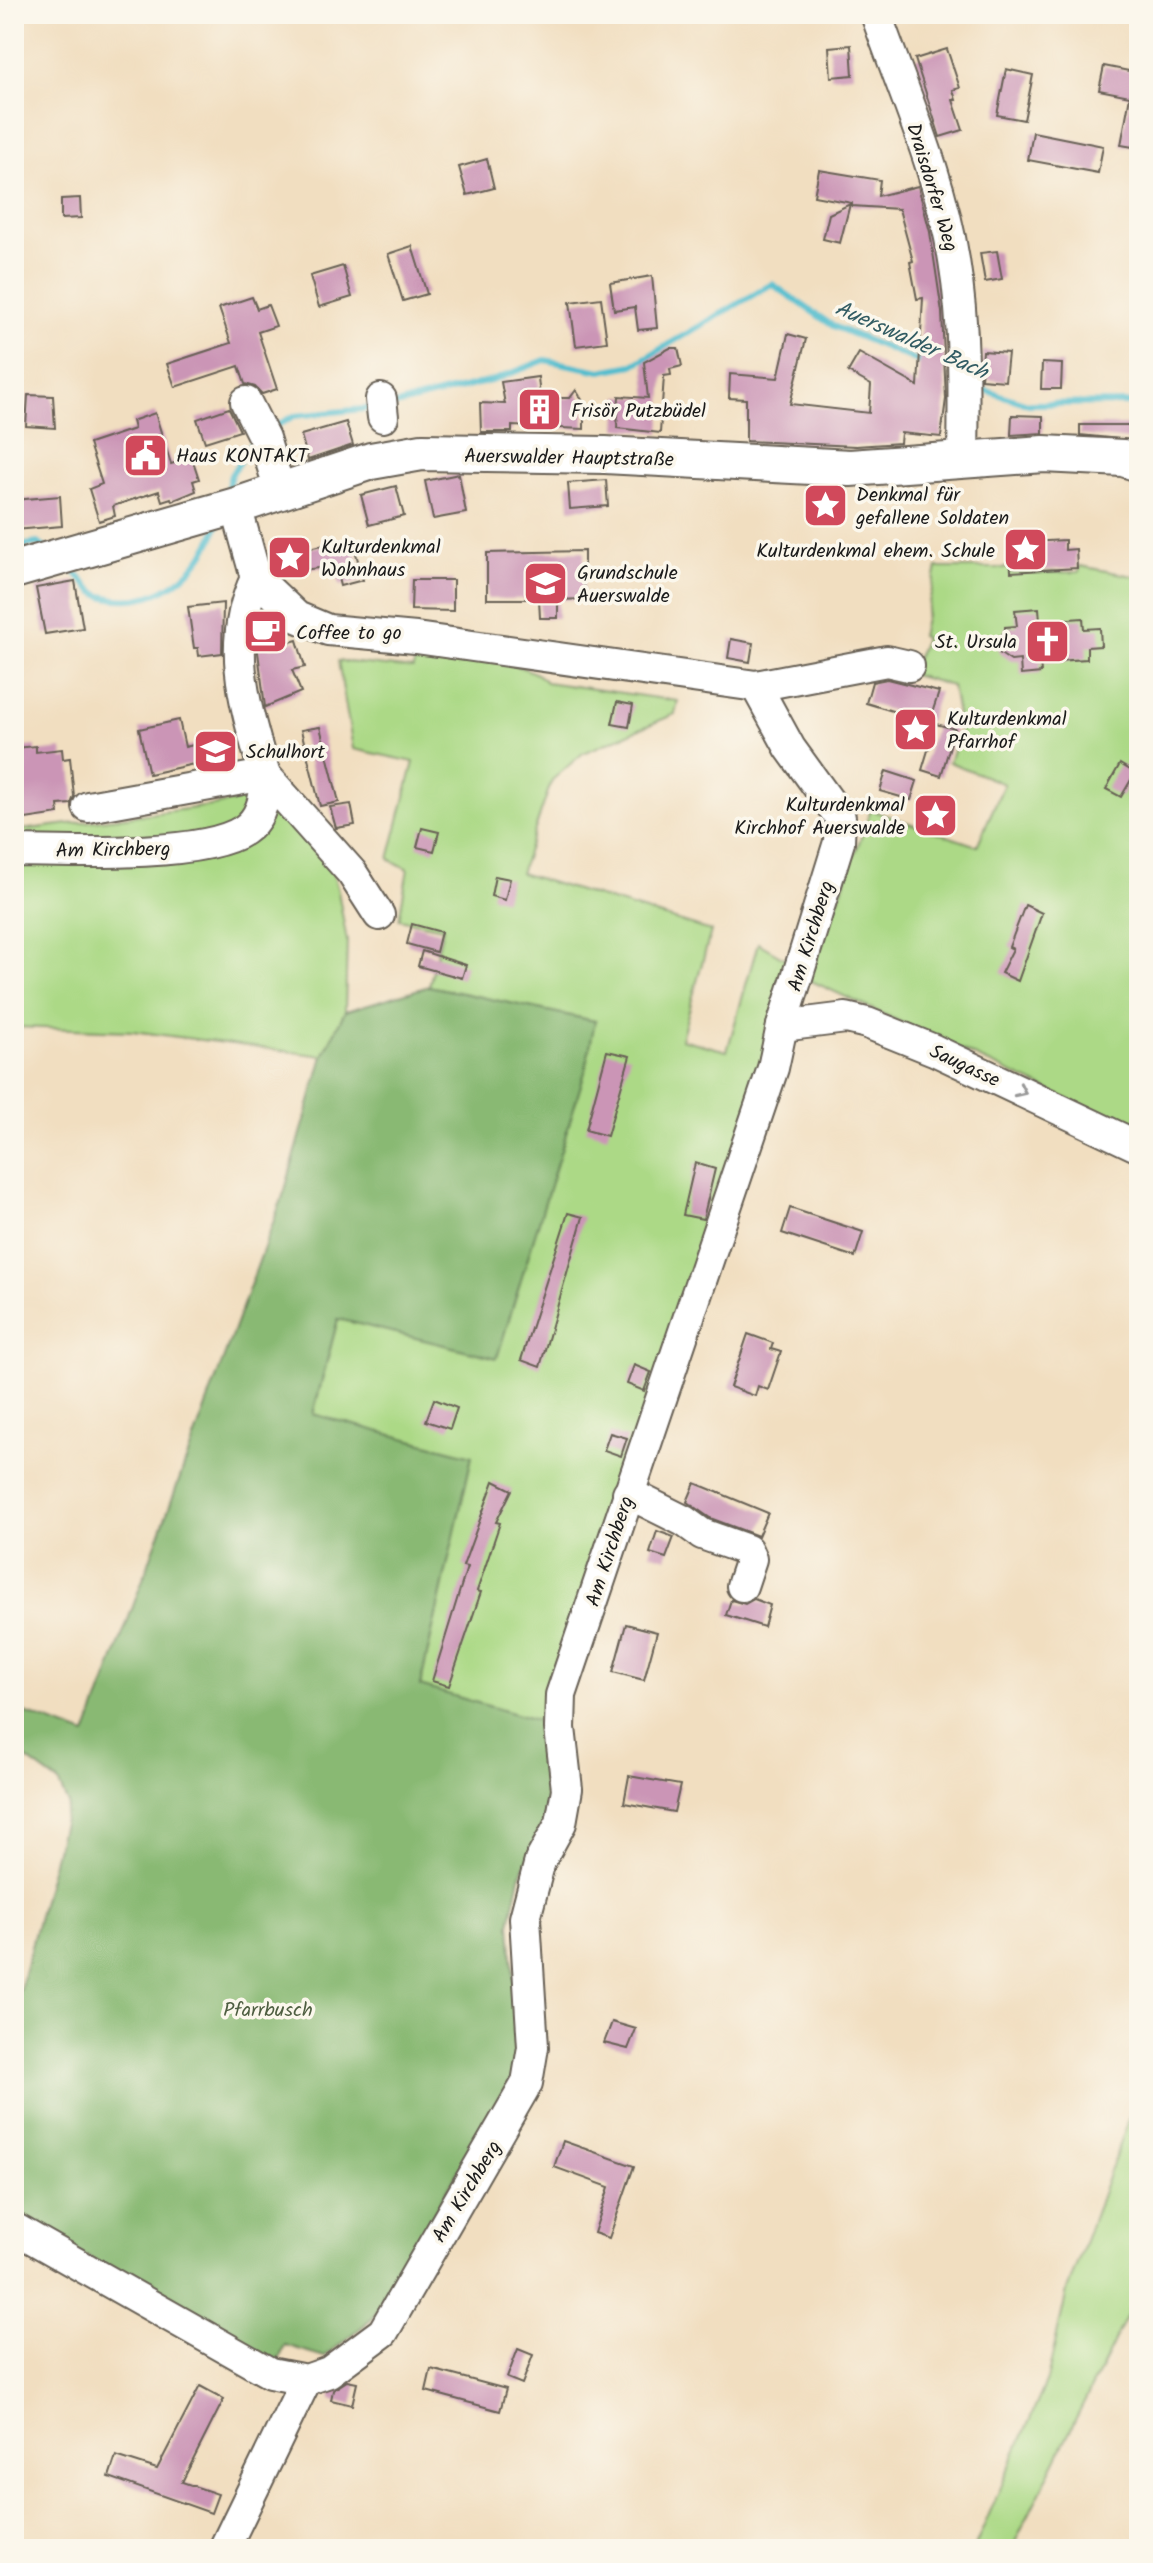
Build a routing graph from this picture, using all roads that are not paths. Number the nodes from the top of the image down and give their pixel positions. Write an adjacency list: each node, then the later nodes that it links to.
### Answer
1 (876, 14): 3 (street, Draisdorfer Weg)
2 (256, 422): 5 (street)
3 (963, 462): 4 (main road, Auerswalder Hauptstraße); 5 (main road, Auerswalder Hauptstraße)
4 (1139, 463)
5 (280, 491): 6 (main road, Auerswalder Hauptstraße)
6 (228, 508): 7 (main road, Auerswalder Hauptstraße); 8 (street)
7 (41, 562)
8 (256, 578): 10 (street); 11 (street, Am Kirchberg)
9 (909, 666): 10 (street)
10 (756, 686): 15 (street, Am Kirchberg)
11 (265, 775): 12 (street); 13 (street, Am Kirchberg); 14 (street, Am Kirchberg)
12 (88, 807)
13 (14, 851)
14 (379, 915)
15 (782, 1026): 16 (street, Saugasse, one-way to 16); 17 (street, Am Kirchberg)
16 (1139, 1147)
17 (628, 1493): 18 (street); 20 (street, Am Kirchberg)
18 (742, 1586)
19 (14, 2228): 20 (street)
20 (306, 2380): 21 (street)
21 (224, 2549)

